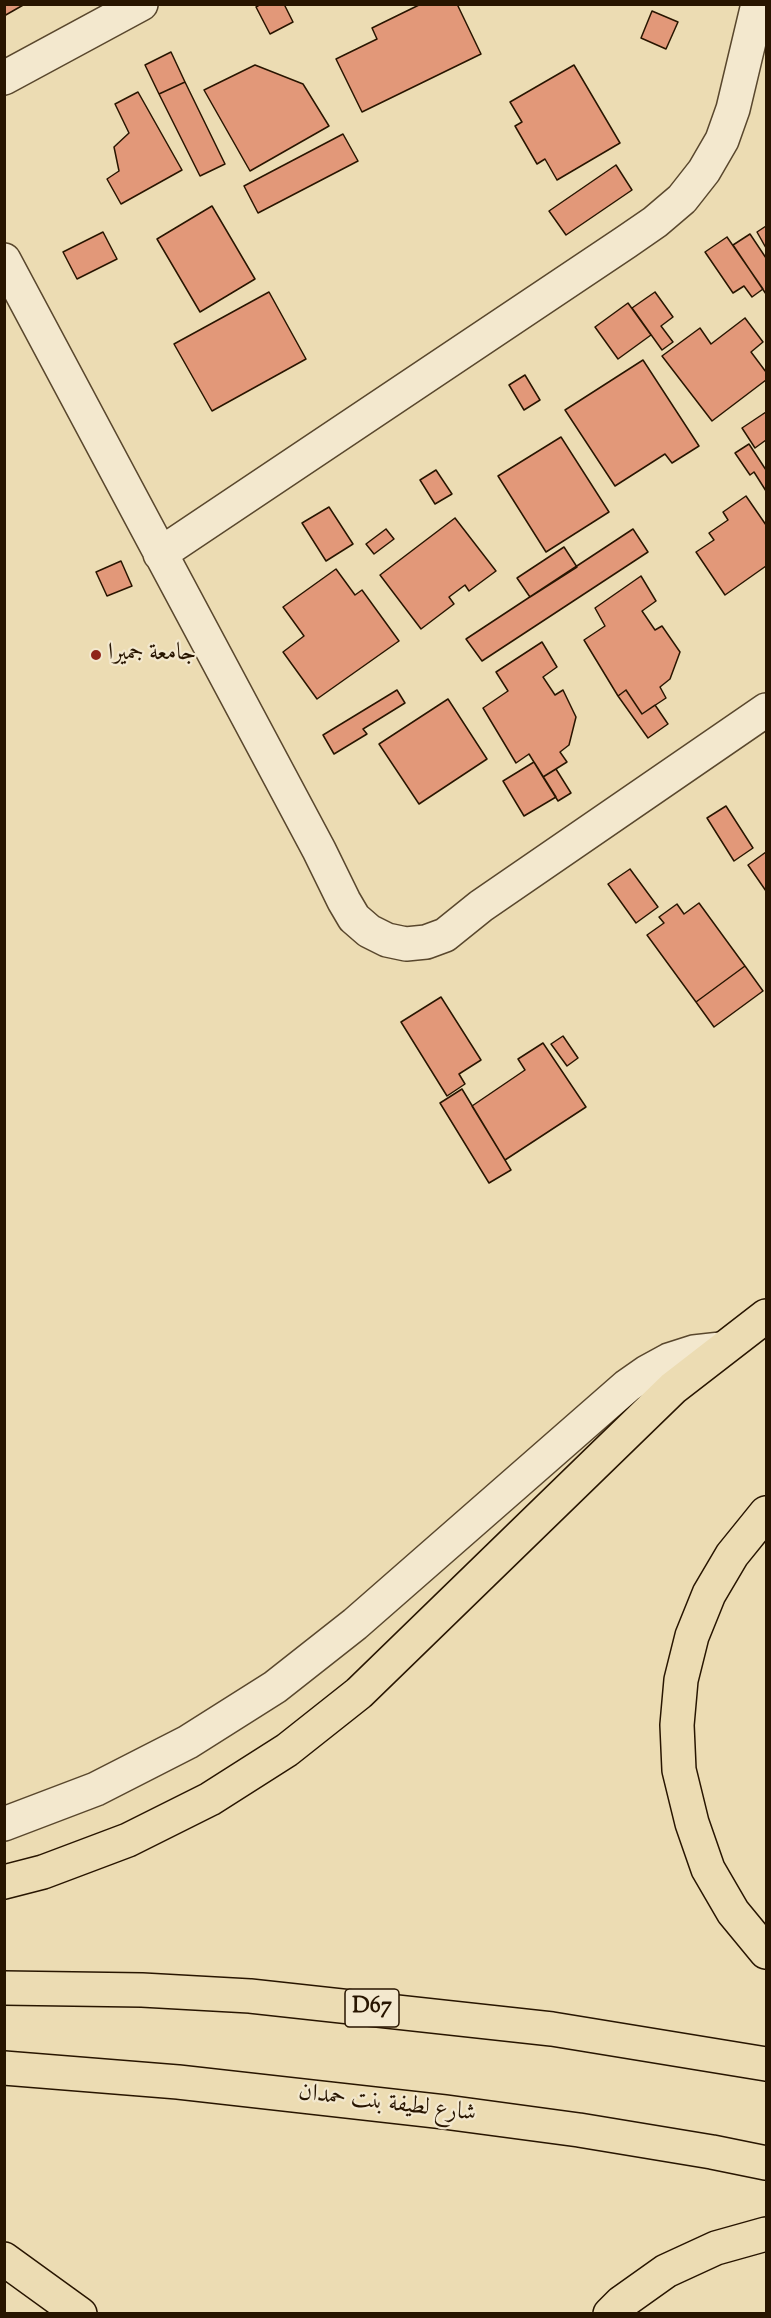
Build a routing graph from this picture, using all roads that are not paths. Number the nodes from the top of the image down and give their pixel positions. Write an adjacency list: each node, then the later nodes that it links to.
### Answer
1 (141, 4): 3 (street)
2 (758, 4): 5 (street)
3 (4, 78)
4 (4, 260): 5 (street)
5 (160, 554): 6 (street)
6 (766, 710)
7 (766, 1316): 8 (main road)
8 (721, 1349): 10 (street); 11 (main road)
9 (766, 1513): 12 (main road)
10 (4, 1824)
11 (4, 1882)
12 (766, 1952)
13 (4, 1988): 14 (main road, D67)
14 (751, 2061)
15 (4, 2068): 16 (main road, شارع لطيفة بنت حمدان)
16 (766, 2163)
17 (766, 2234): 20 (main road)
18 (4, 2259): 19 (main road)
19 (80, 2313)
20 (610, 2313)

